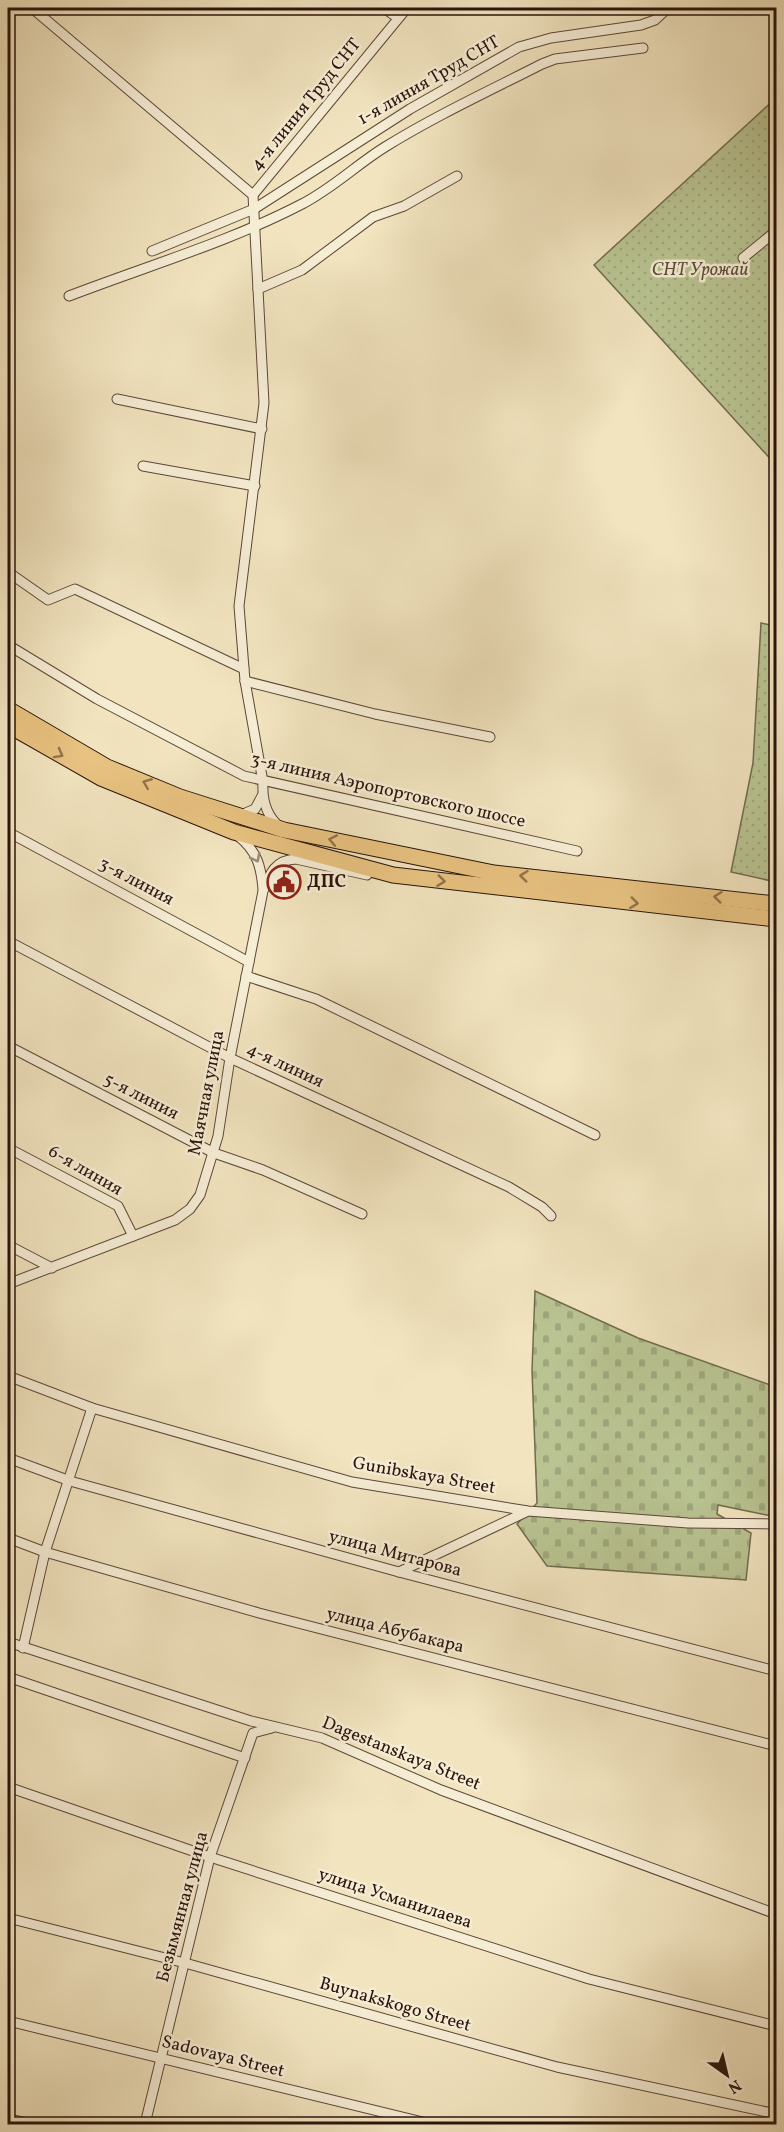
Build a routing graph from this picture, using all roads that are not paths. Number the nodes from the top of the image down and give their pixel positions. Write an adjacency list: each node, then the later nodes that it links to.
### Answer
1 (32, 8): 8 (street)
2 (384, 8): 5 (street)
3 (407, 8): 5 (street, 4-я линия Труд СНТ)
4 (668, 8): 9 (street, 1-я линия Труд СНТ)
5 (398, 18): 8 (street, 4-я линия Труд СНТ)
6 (643, 48): 10 (street)
7 (457, 176): 14 (street)
8 (253, 195): 9 (street)
9 (254, 209): 10 (street); 12 (street, 1-я линия Труд СНТ)
10 (254, 228): 14 (street); 15 (street)
11 (777, 231): 13 (street)
12 (152, 251)
13 (743, 258)
14 (258, 289): 17 (street)
15 (69, 296)
16 (117, 399): 17 (street)
17 (262, 429): 19 (street)
18 (143, 466): 19 (street)
19 (255, 486): 22 (street)
20 (8, 572): 22 (street)
21 (8, 645): 27 (street, 3-я линия Аэропортовского шоссе)
22 (244, 669): 23 (street)
23 (246, 681): 26 (street); 27 (street)
24 (8, 709): 29 (main road, one-way to 24)
25 (8, 725): 32 (main road, one-way to 32)
26 (490, 737)
27 (263, 782): 28 (street); 33 (street, 3-я линия Аэропортовского шоссе)
28 (262, 796): 29 (street); 30 (street)
29 (236, 816): 30 (main road)
30 (284, 830): 36 (main road, one-way to 30)
31 (8, 832): 39 (street, 3-я линия)
32 (234, 832): 34 (main road); 35 (street, one-way to 35)
33 (577, 851)
34 (417, 878): 35 (street); 37 (main road, one-way to 37)
35 (263, 891): 39 (street, Маячная улица)
36 (777, 904)
37 (777, 919)
38 (8, 941): 42 (street, 4-я линия)
39 (249, 962): 40 (street, Маячная улица)
40 (246, 976): 42 (street, Маячная улица); 43 (street)
41 (8, 1046): 45 (street, 5-я линия)
42 (230, 1058): 45 (street, Маячная улица); 47 (street, 4-я линия)
43 (595, 1135)
44 (8, 1148): 48 (street, 6-я линия)
45 (214, 1153): 46 (street, 5-я линия); 48 (street, Маячная улица)
46 (362, 1214)
47 (551, 1216)
48 (132, 1236): 50 (street, Маячная улица)
49 (8, 1245): 50 (street)
50 (52, 1268): 51 (street, Маячная улица)
51 (8, 1284)
52 (8, 1376): 53 (street, Gunibskaya Street)
53 (92, 1408): 55 (street); 56 (street, Gunibskaya Street)
54 (8, 1458): 55 (street, улица Митарова)
55 (70, 1481): 59 (street); 60 (street, улица Митарова)
56 (528, 1511): 57 (street, Gunibskaya Street); 60 (street)
57 (777, 1524)
58 (8, 1538): 59 (street, улица Абубакара)
59 (45, 1552): 62 (street); 67 (street, улица Абубакара)
60 (399, 1572): 64 (street, улица Митарова)
61 (9, 1643): 62 (street, Dagestanskaya Street); 63 (street)
62 (23, 1648): 66 (street, Dagestanskaya Street)
63 (8, 1657)
64 (777, 1671)
65 (8, 1677): 68 (street)
66 (286, 1728): 68 (street, Безымянная улица); 71 (street, Dagestanskaya Street)
67 (777, 1746)
68 (245, 1758): 70 (street, Безымянная улица)
69 (8, 1787): 70 (street, улица Усманилаева)
70 (210, 1857): 73 (street, Безымянная улица); 75 (street, улица Усманилаева)
71 (777, 1914)
72 (8, 1918): 73 (street, Buynakskogo Street)
73 (185, 1963): 76 (street, Безымянная улица); 77 (street, Buynakskogo Street)
74 (8, 2021): 76 (street, Sadovaya Street)
75 (777, 2026)
76 (162, 2059): 80 (street, Безымянная улица); 81 (street, Sadovaya Street)
77 (777, 2114)
78 (8, 2119): 79 (street)
79 (32, 2124)
80 (145, 2124)
81 (431, 2124)

